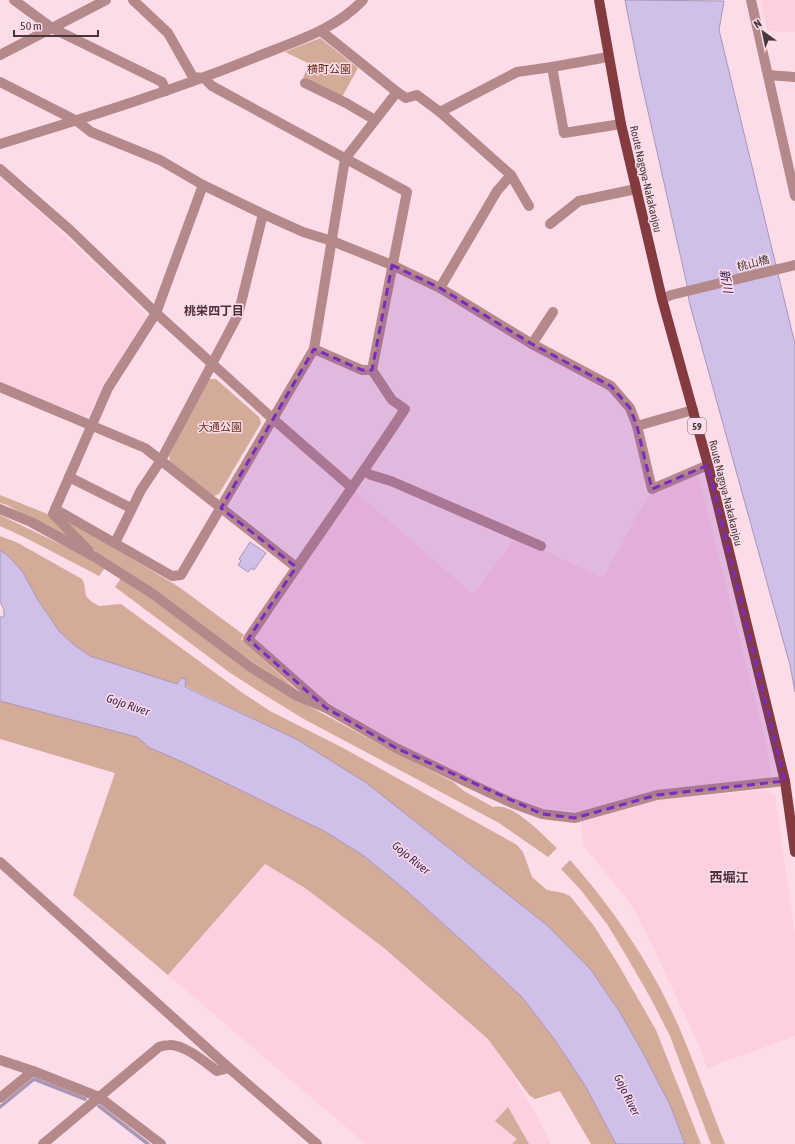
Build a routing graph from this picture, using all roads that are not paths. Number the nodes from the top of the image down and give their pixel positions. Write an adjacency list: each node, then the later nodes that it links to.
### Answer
1 (14, 0): 7 (street)
2 (106, 0): 7 (street)
3 (133, 0): 14 (street)
4 (363, 0): 8 (street)
5 (599, 0): 10 (main road, Route Nagoya-Nakakanjou / 59)
6 (751, 0): 12 (street)
7 (52, 28): 9 (street); 17 (street)
8 (321, 31): 14 (street); 18 (street)
9 (0, 55)
10 (608, 57): 11 (street); 22 (main road, Route Nagoya-Nakakanjou / 59)
11 (552, 67): 19 (street); 22 (street)
12 (768, 75): 13 (street); 29 (street)
13 (795, 77)
14 (204, 78): 17 (street); 24 (street)
15 (0, 82): 21 (street)
16 (305, 83): 20 (street)
17 (166, 91): 21 (street)
18 (397, 92): 19 (street); 20 (street)
19 (440, 112): 26 (street)
20 (375, 120): 24 (street)
21 (77, 121): 23 (street); 27 (street)
22 (621, 124): 28 (main road, Route Nagoya-Nakakanjou / 59)
23 (0, 144)
24 (345, 158): 33 (street); 34 (street)
25 (0, 169): 39 (street)
26 (511, 175): 30 (street); 36 (street)
27 (203, 185): 31 (street); 39 (street)
28 (636, 189): 32 (street); 37 (main road, Route Nagoya-Nakakanjou / 59)
29 (795, 196)
30 (529, 206)
31 (263, 214): 33 (street); 42 (street)
32 (550, 224)
33 (332, 240): 34 (street); 41 (street)
34 (392, 265): 36 (street); 43 (street)
35 (795, 265): 37 (street, 桃山橋)
36 (440, 288): 40 (street)
37 (667, 297): 45 (main road, Route Nagoya-Nakakanjou / 59)
38 (553, 312): 40 (street)
39 (156, 313): 42 (street); 47 (street)
40 (532, 344): 48 (street)
41 (314, 349): 43 (street); 46 (street)
42 (212, 363): 46 (street); 49 (street)
43 (372, 370): 51 (street)
44 (0, 387): 47 (street)
45 (693, 410): 48 (street); 50 (main road, Route Nagoya-Nakakanjou / 59)
46 (273, 419): 53 (street); 55 (street)
47 (91, 426): 49 (street); 52 (street)
48 (637, 426): 50 (street)
49 (161, 460): 54 (street); 55 (street)
50 (708, 465): 63 (main road, Route Nagoya-Nakakanjou / 59)
51 (364, 471): 53 (street); 59 (street)
52 (69, 477): 54 (street); 57 (street)
53 (351, 487): 61 (street)
54 (132, 508): 58 (street)
55 (221, 508): 58 (street); 61 (street)
56 (0, 509): 60 (street)
57 (55, 509): 58 (street); 60 (street)
58 (115, 543)
59 (541, 546)
60 (95, 557): 62 (street)
61 (296, 567): 62 (street)
62 (326, 708): 63 (street)
63 (785, 782): 64 (main road, Route Nagoya-Nakakanjou / 59)
64 (795, 852)
65 (0, 862): 67 (street)
66 (0, 871): 67 (street)
67 (16, 876): 69 (street)
68 (0, 1060): 70 (street)
69 (229, 1068): 71 (street); 75 (street)
70 (33, 1071): 71 (street); 72 (street)
71 (99, 1097): 73 (street); 74 (street)
72 (0, 1098)
73 (43, 1144)
74 (161, 1144)
75 (316, 1144)

